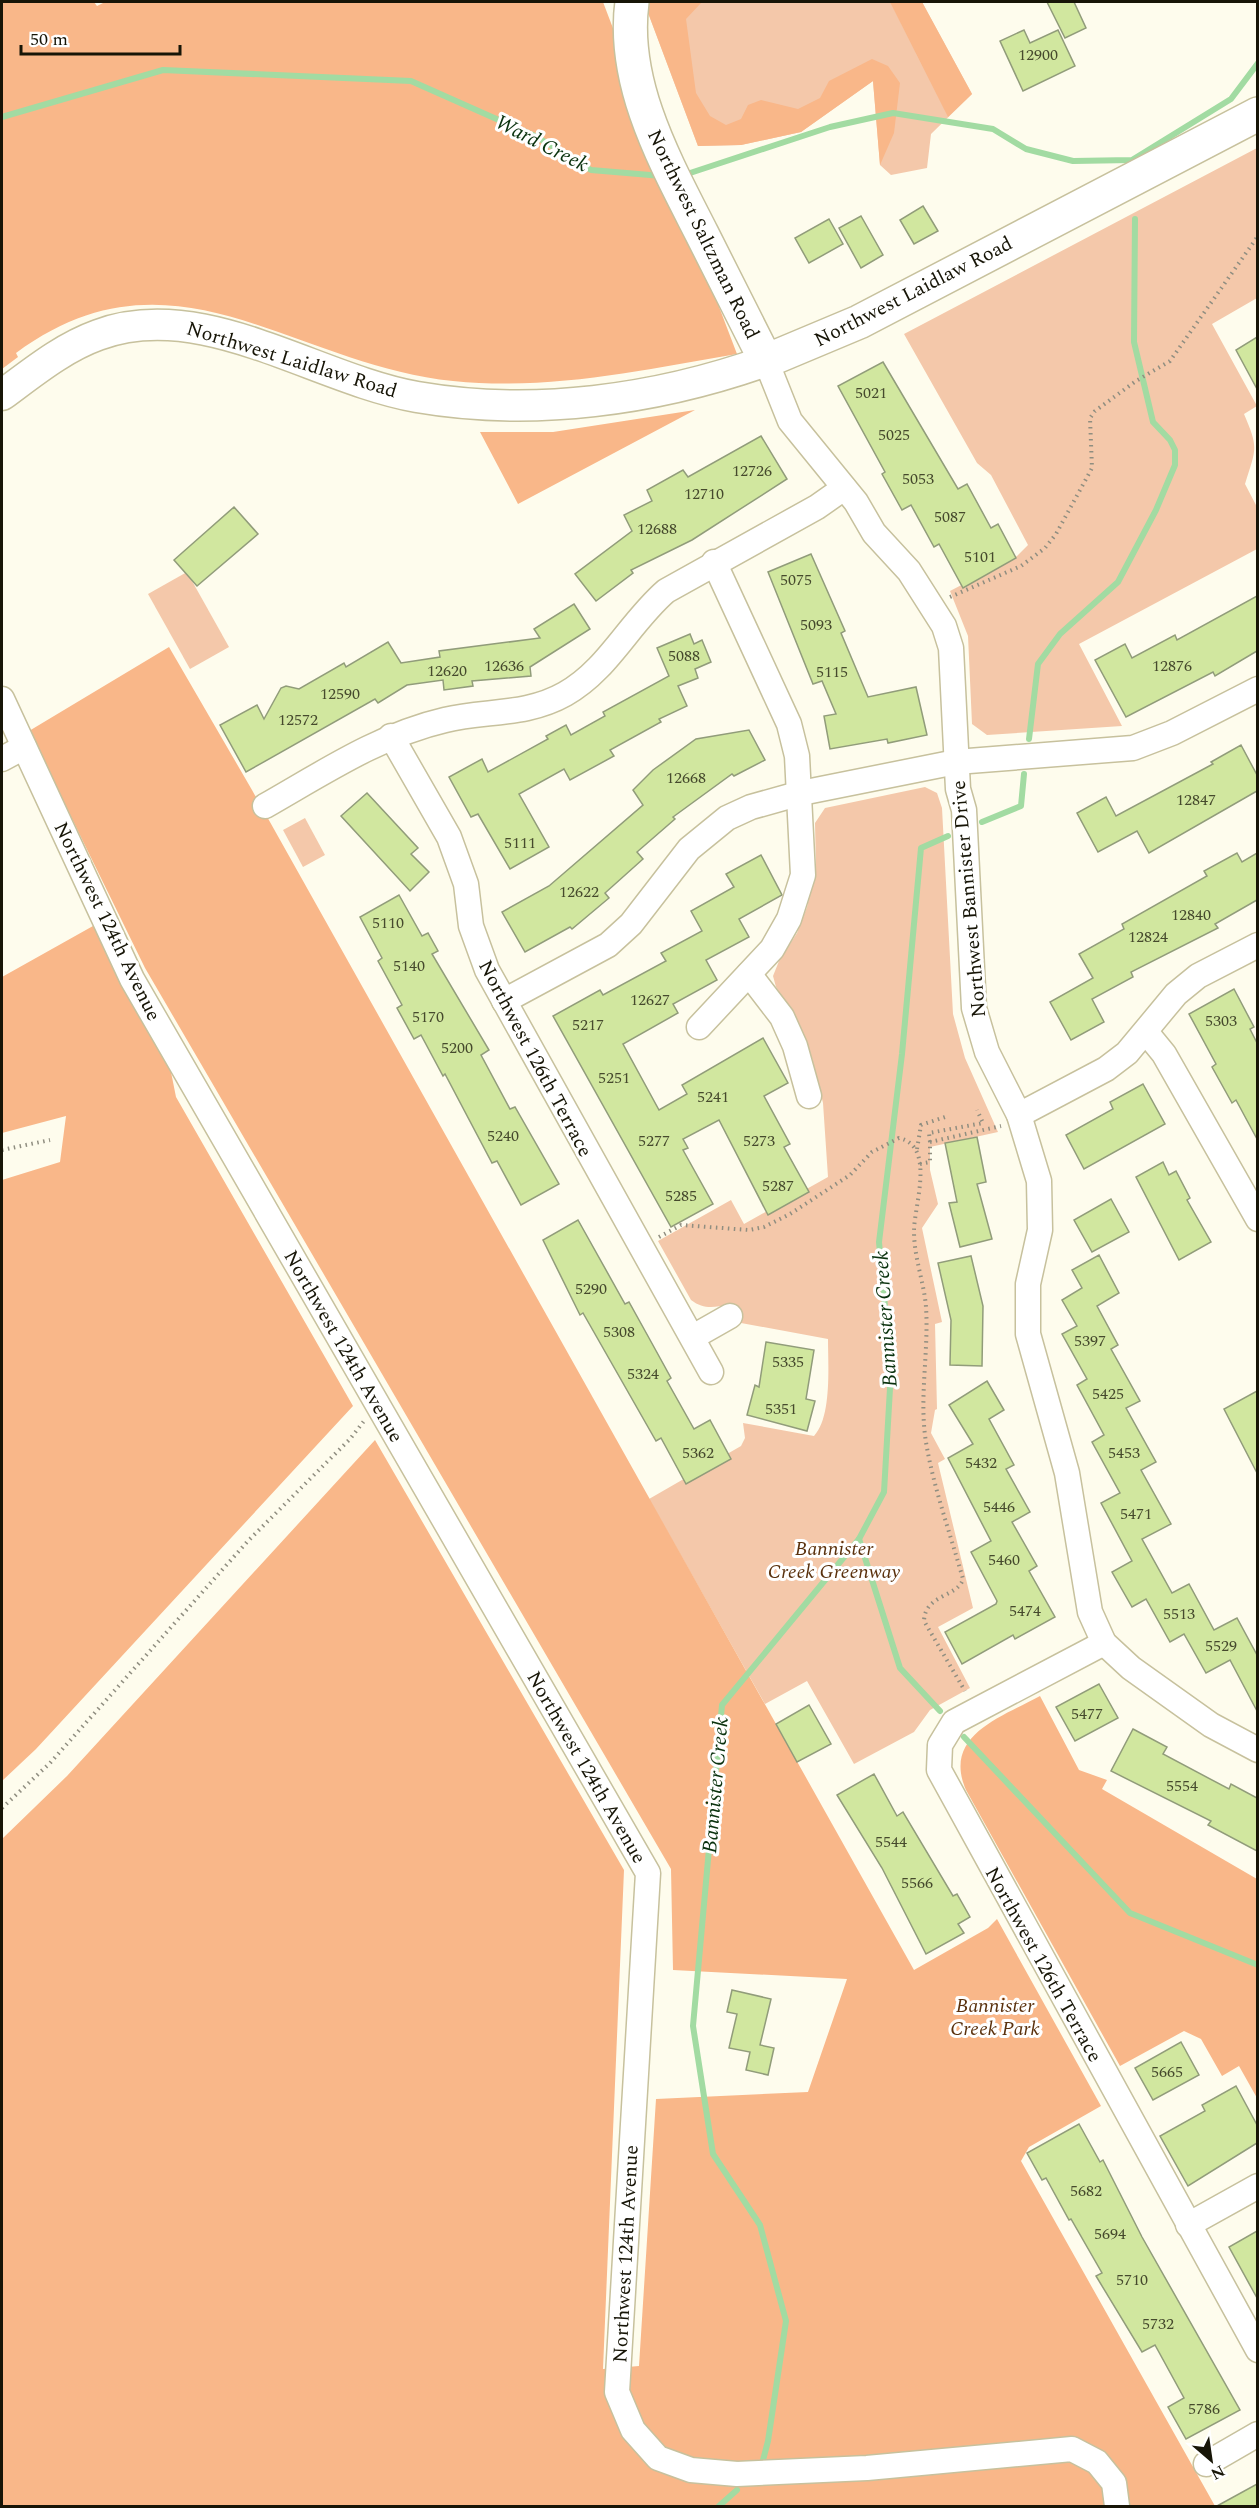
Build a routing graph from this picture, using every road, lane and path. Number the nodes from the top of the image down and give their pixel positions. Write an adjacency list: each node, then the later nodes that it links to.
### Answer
1 (632, 2): 4 (main road, Northwest Saltzman Road)
2 (1257, 114): 4 (main road, Northwest Laidlaw Road)
3 (1257, 236): 8 (path)
4 (766, 361): 5 (street, Northwest Laidlaw Road); 6 (street, Northwest Bannister Drive)
5 (2, 394)
6 (844, 488): 7 (street); 8 (street, Northwest Bannister Drive)
7 (714, 562): 11 (street); 15 (street)
8 (931, 602): 14 (street, Northwest Bannister Drive)
9 (1254, 698): 14 (street)
10 (2, 699): 12 (street, Northwest 124th Avenue)
11 (391, 736): 16 (street); 19 (street, Northwest 126th Terrace)
12 (24, 747): 13 (street); 36 (street, Northwest 124th Avenue)
13 (2, 759)
14 (956, 762): 15 (street); 24 (street, Northwest Bannister Drive)
15 (801, 793): 18 (street); 19 (street)
16 (265, 806)
17 (1257, 945): 21 (street)
18 (749, 975): 20 (street); 22 (street)
19 (504, 1001): 34 (street, Northwest 126th Terrace)
20 (699, 1027)
21 (1146, 1032): 24 (street); 31 (street)
22 (809, 1096)
23 (977, 1110): 27 (path)
24 (1019, 1115): 27 (path); 37 (street, Northwest Bannister Drive)
25 (945, 1117): 29 (path)
26 (50, 1140): 28 (path)
27 (930, 1142): 30 (path)
28 (2, 1150)
29 (917, 1150): 30 (path); 32 (path)
30 (920, 1164): 38 (path)
31 (1257, 1219)
32 (681, 1225)
33 (730, 1316): 34 (street)
34 (693, 1337): 35 (street, Northwest 126th Terrace)
35 (711, 1372)
36 (373, 1396): 40 (path); 46 (street, Northwest 124th Avenue)
37 (1104, 1643): 39 (street, Northwest Bannister Drive); 42 (street, Northwest 126th Terrace)
38 (963, 1688)
39 (1257, 1750)
40 (2, 1808)
41 (1257, 2186): 42 (street)
42 (1188, 2225): 43 (street, Northwest 126th Terrace)
43 (1257, 2350)
44 (1257, 2434): 45 (street)
45 (1206, 2464)
46 (1117, 2506)

